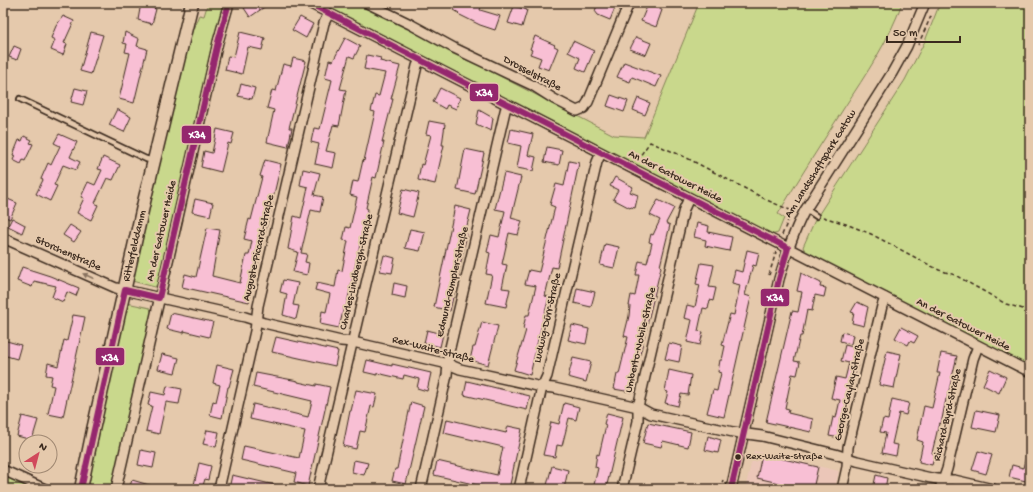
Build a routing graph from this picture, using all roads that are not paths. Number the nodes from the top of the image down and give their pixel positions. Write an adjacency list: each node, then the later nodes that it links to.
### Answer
1 (192, 3): 12 (main road, Ritterfelddamm)
2 (229, 3): 19 (street, An der Gatower Heide)
3 (309, 3): 7 (street, An der Gatower Heide)
4 (367, 3): 5 (street, Drosselstraße)
5 (630, 3)
6 (925, 3): 14 (street, Am Landschaftspark Gatow)
7 (329, 13): 8 (street, An der Gatower Heide); 21 (street, Auguste-Piccard-Straße)
8 (420, 60): 10 (street, An der Gatower Heide); 22 (street, Charles-Lindbergh-Straße)
9 (20, 99): 12 (lane)
10 (507, 105): 11 (street, An der Gatower Heide); 24 (street, Edmund-Rumpler-Straße)
11 (601, 153): 13 (street, An der Gatower Heide); 26 (street, Ludwig-Dürr-Straße)
12 (154, 161): 18 (main road, Ritterfelddamm)
13 (689, 198): 17 (street, An der Gatower Heide); 27 (street, Umberto-Nobile-Straße)
14 (806, 209): 15 (lane); 17 (street, Am Landschaftspark Gatow)
15 (816, 216)
16 (3, 238): 18 (street, Storchenstraße, one-way to 16)
17 (788, 248): 20 (street, An der Gatower Heide); 28 (street, Am Landschaftspark Gatow)
18 (124, 290): 19 (street, Rex-Waite-Straße); 33 (main road, Ritterfelddamm)
19 (159, 298): 21 (street, Rex-Waite-Straße); 34 (street, An der Gatower Heide)
20 (885, 298): 23 (street, An der Gatower Heide); 29 (street, George-Caylay-Straße)
21 (257, 321): 22 (street, Rex-Waite-Straße); 35 (street, Auguste-Piccard-Straße)
22 (353, 342): 24 (street, Rex-Waite-Straße); 36 (street, Charles-Lindbergh-Straße)
23 (978, 346): 25 (street, An der Gatower Heide); 31 (street, Richard-Byrd-Straße)
24 (448, 364): 26 (street, Rex-Waite-Straße); 37 (street, Edmund-Rumpler-Straße)
25 (1030, 372)
26 (542, 387): 27 (street, Rex-Waite-Straße); 38 (street, Ludwig-Dürr-Straße)
27 (638, 408): 28 (street, Rex-Waite-Straße); 39 (street, Umberto-Nobile-Straße)
28 (744, 434): 29 (street, Rex-Waite-Straße); 40 (street, Am Landschaftspark Gatow)
29 (848, 458): 31 (street, Rex-Waite-Straße); 41 (street, George-Caylay-Straße)
30 (3, 470): 32 (street)
31 (942, 485): 42 (street, Rex-Waite-Straße)
32 (45, 489)
33 (81, 489)
34 (116, 489)
35 (219, 489)
36 (318, 489)
37 (421, 489)
38 (519, 489)
39 (622, 489)
40 (731, 489)
41 (842, 489)
42 (993, 489)

